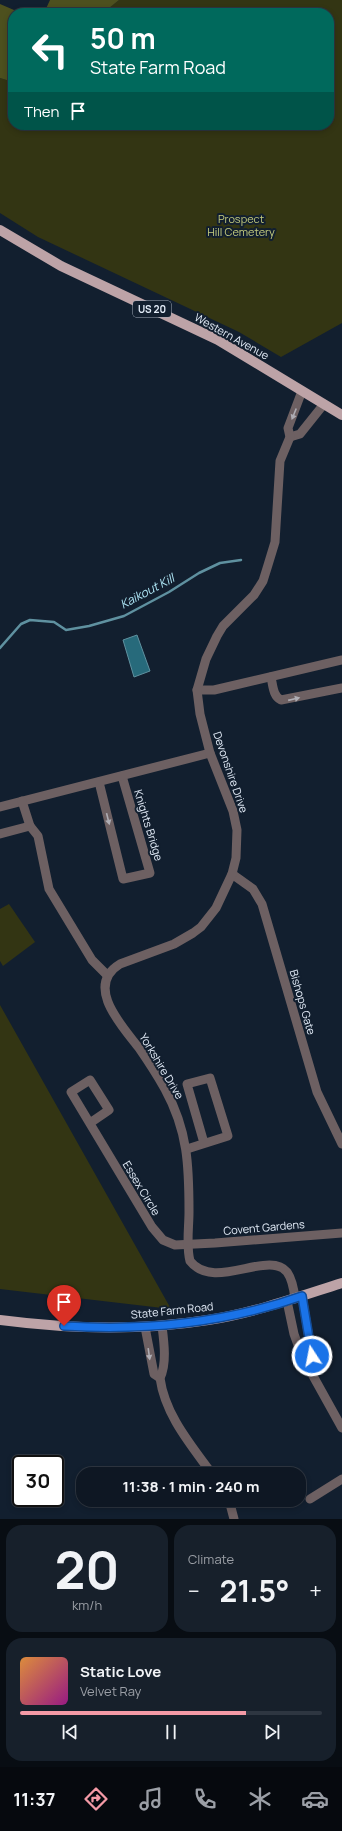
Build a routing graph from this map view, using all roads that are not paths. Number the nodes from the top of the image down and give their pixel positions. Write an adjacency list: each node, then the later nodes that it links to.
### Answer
1 (0, 230): 2 (main road, Western Avenue / US 20)
2 (302, 391): 3 (main road, Western Avenue / US 20); 5 (street, Devonshire Drive, one-way to 5)
3 (324, 404): 4 (main road, Western Avenue / US 20); 5 (street)
4 (342, 415)
5 (290, 437): 9 (street, Devonshire Drive)
6 (342, 660): 7 (street)
7 (271, 677): 8 (street, one-way to 8); 9 (street)
8 (342, 688)
9 (197, 690): 10 (street, Devonshire Drive)
10 (210, 753): 11 (street); 17 (street, Devonshire Drive)
11 (122, 776): 12 (street); 12 (street, Knights Bridge, one-way to 11)
12 (99, 782): 13 (street)
13 (22, 801): 14 (street); 15 (street)
14 (0, 807)
15 (30, 826): 16 (street); 18 (street)
16 (0, 834)
17 (232, 874): 18 (street, Devonshire Drive); 21 (street, Bishops Gate)
18 (107, 976): 22 (street, Yorkshire Drive)
19 (90, 1123): 19 (street, Essex Circle); 24 (street, Essex Circle)
20 (204, 1143): 20 (street); 22 (street)
21 (342, 1144)
22 (187, 1149): 24 (street, Yorkshire Drive)
23 (342, 1233): 24 (street, Covent Gardens)
24 (189, 1244): 26 (street, Yorkshire Drive)
25 (342, 1283): 26 (main road, State Farm Road)
26 (295, 1299): 28 (main road, State Farm Road); 30 (street); 30 (street)
27 (0, 1320): 29 (main road, State Farm Road)
28 (162, 1326): 29 (main road, State Farm Road); 31 (street)
29 (145, 1327): 31 (street, one-way to 31)
30 (311, 1371): 32 (street)
31 (160, 1378): 33 (street)
32 (342, 1428)
33 (207, 1467)
34 (342, 1479): 35 (street)
35 (310, 1499)
36 (231, 1507): 37 (street)
37 (234, 1519)

